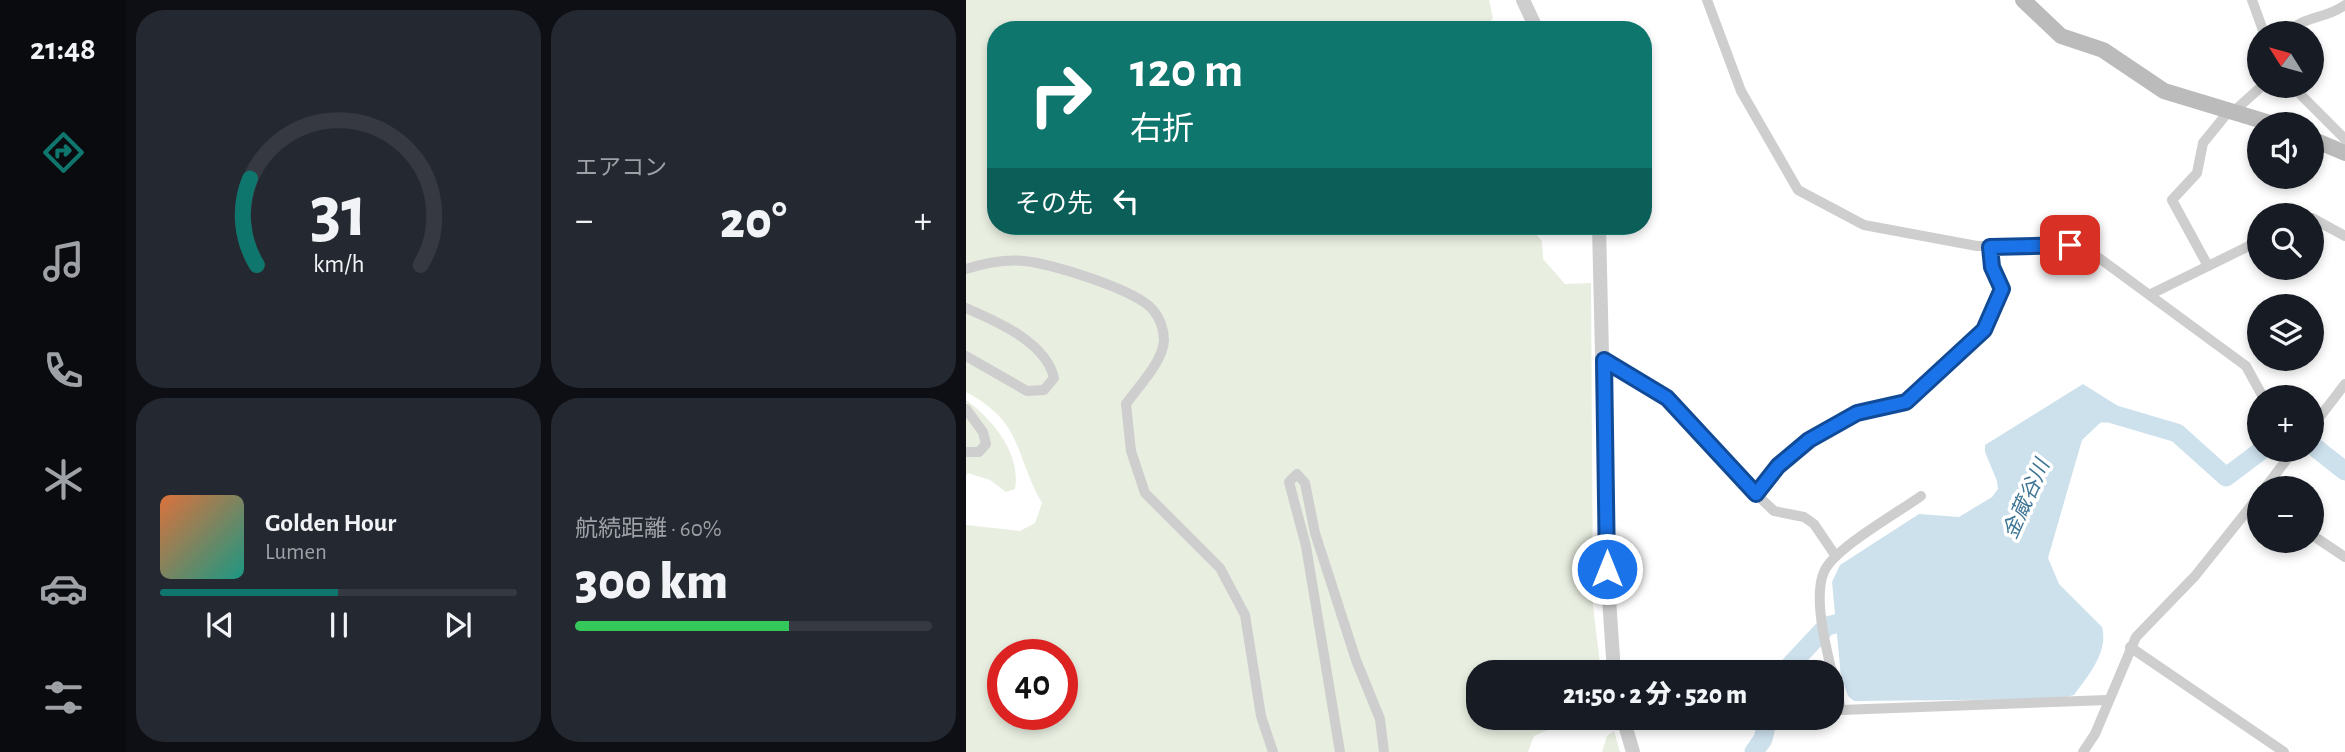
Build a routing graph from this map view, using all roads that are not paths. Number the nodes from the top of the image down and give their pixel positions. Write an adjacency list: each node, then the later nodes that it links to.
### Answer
1 (1523, 0): 6 (street)
2 (1707, 0): 20 (street)
3 (2023, 0): 11 (main road)
4 (2252, 0): 7 (street)
5 (2345, 5): 8 (street)
6 (1533, 21)
7 (2260, 21)
8 (2300, 21)
9 (2248, 98): 11 (street)
10 (2304, 98): 13 (street)
11 (2231, 112): 12 (main road); 21 (street)
12 (2247, 117)
13 (2345, 139)
14 (2324, 144): 15 (main road)
15 (2345, 153)
16 (2324, 225): 18 (street)
17 (1599, 235): 26 (street)
18 (2345, 236)
19 (2247, 245): 21 (street)
20 (1990, 247): 23 (street); 34 (street)
21 (2208, 266): 23 (street)
22 (966, 269): 44 (street)
23 (2151, 295): 28 (street)
24 (966, 308): 25 (street)
25 (966, 356)
26 (1604, 360): 34 (street); 41 (street)
27 (2345, 384): 30 (street)
28 (2256, 385)
29 (966, 409): 31 (street)
30 (2324, 411)
31 (966, 452)
32 (2285, 462): 33 (street)
33 (2274, 476)
34 (1756, 494): 38 (street)
35 (1921, 496): 38 (street)
36 (2247, 511): 40 (street)
37 (2324, 543): 39 (street)
38 (1835, 555): 42 (street)
39 (2345, 557)
40 (2130, 647): 42 (street); 49 (street)
41 (1613, 660)
42 (2107, 700): 48 (street)
43 (1627, 730): 47 (street)
44 (1273, 752)
45 (1340, 752): 46 (street)
46 (1384, 752)
47 (1633, 752)
48 (2083, 752)
49 (2284, 752)

